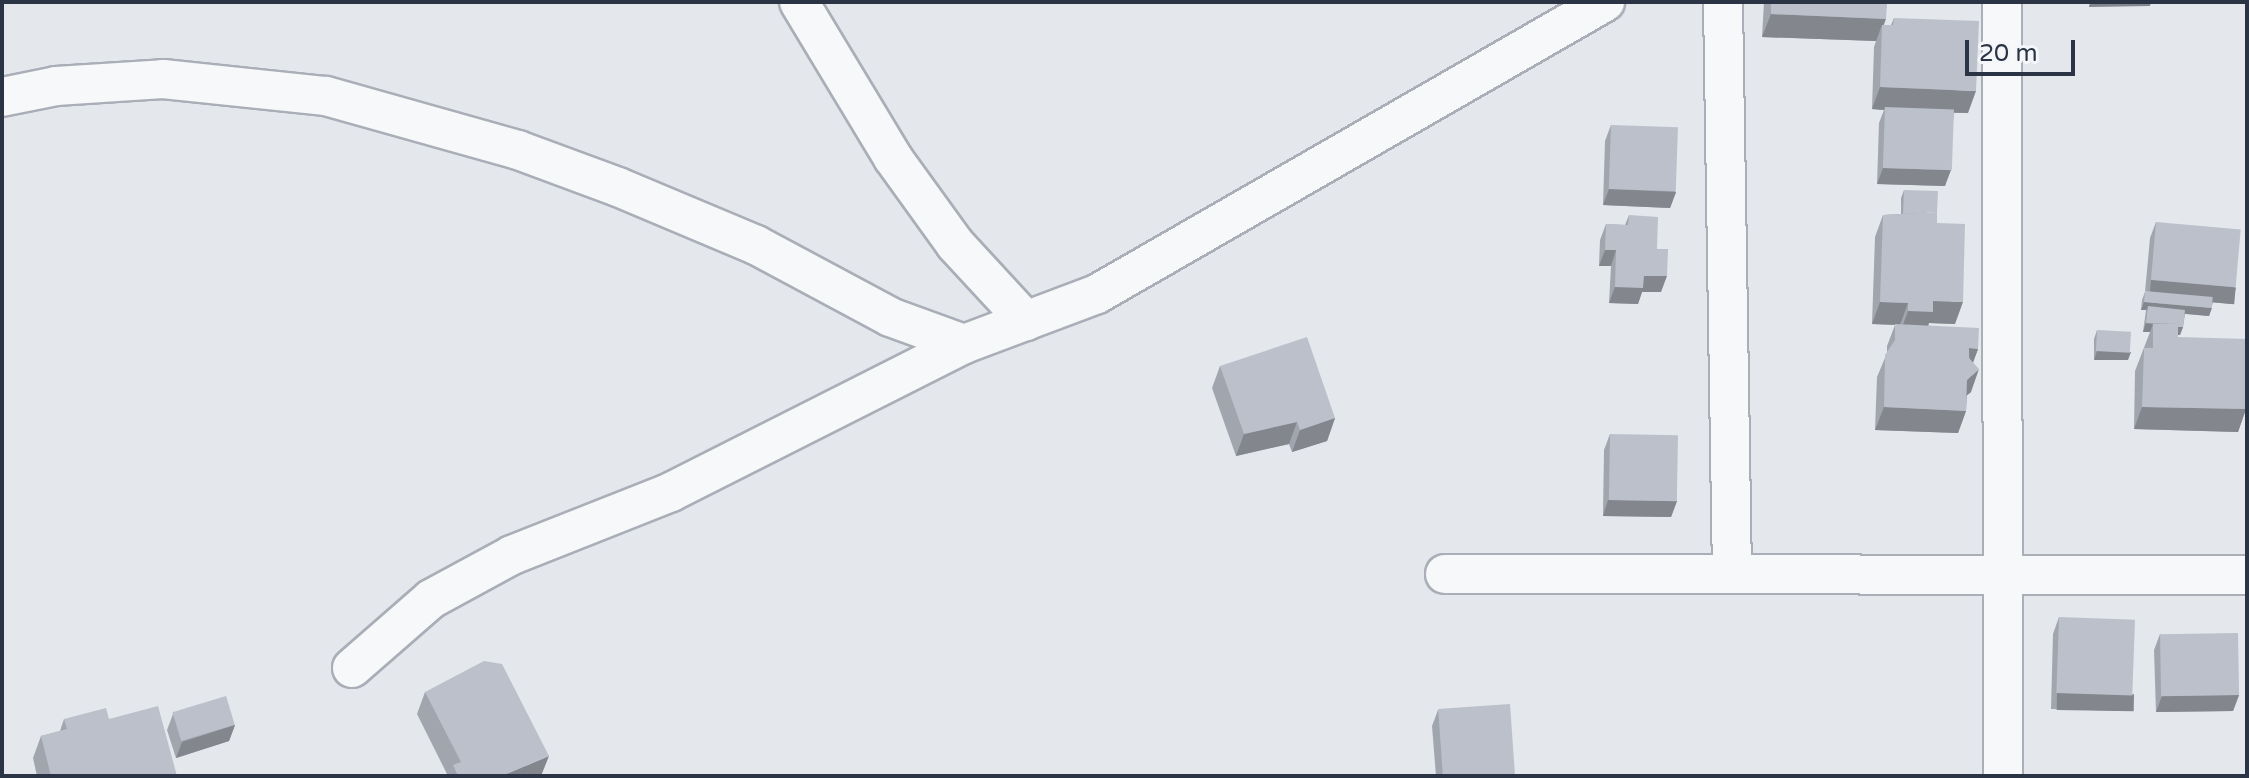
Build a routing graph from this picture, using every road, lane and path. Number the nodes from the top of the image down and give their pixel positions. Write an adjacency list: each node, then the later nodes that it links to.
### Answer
1 (799, 2): 6 (street)
2 (1605, 2): 6 (street)
3 (1723, 2): 9 (street)
4 (2002, 2): 10 (street)
5 (2, 97): 7 (street)
6 (1026, 321): 7 (street)
7 (964, 344): 12 (street)
8 (1445, 574): 9 (street)
9 (1732, 574): 10 (street)
10 (2002, 575): 11 (street); 13 (street)
11 (2247, 575)
12 (352, 668)
13 (2003, 776)

